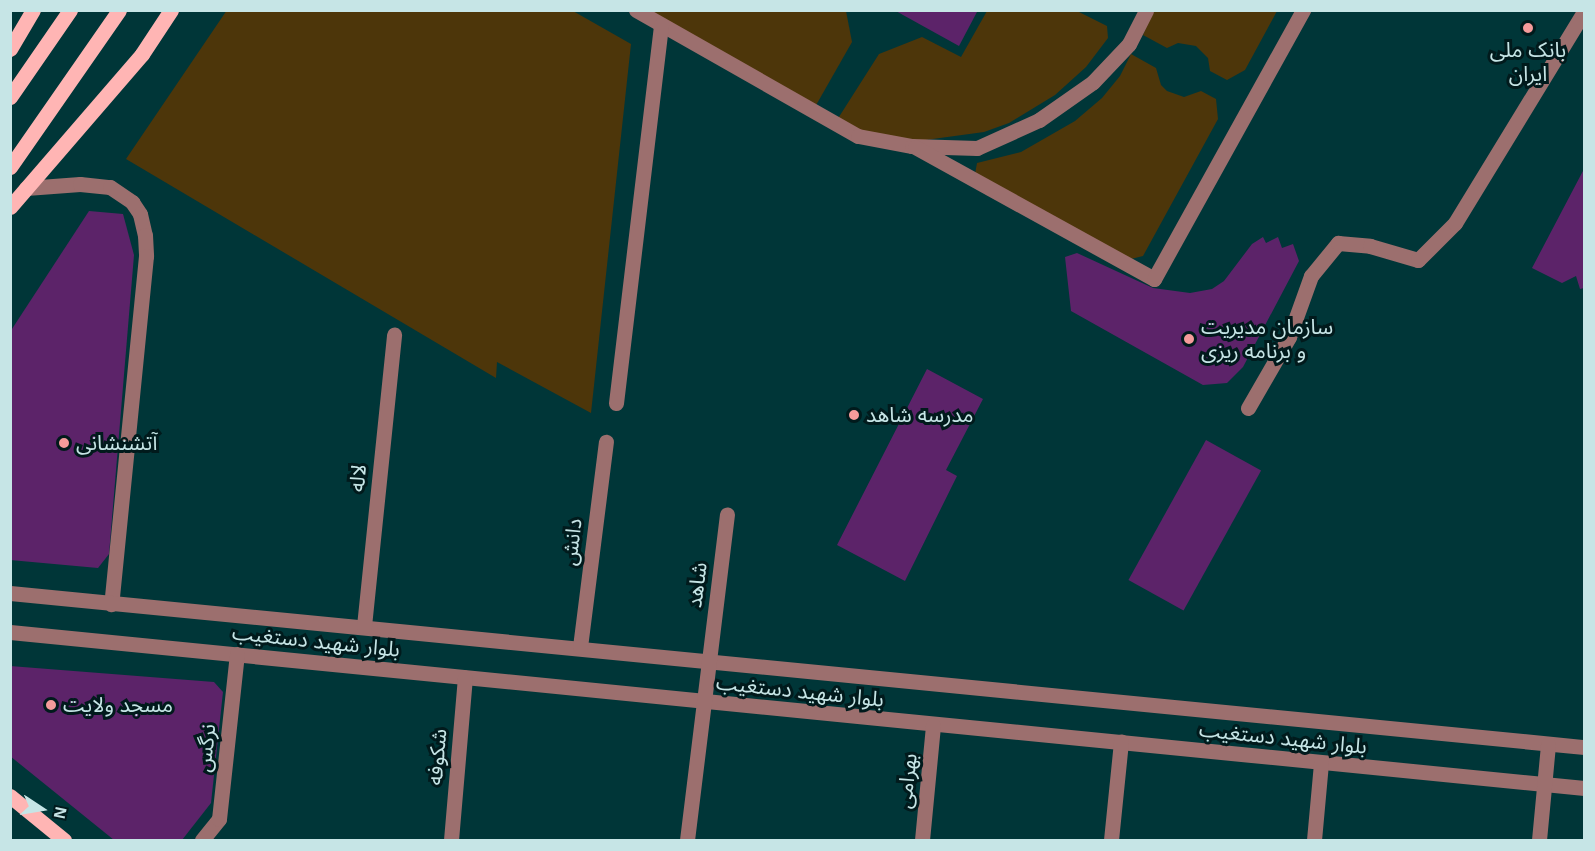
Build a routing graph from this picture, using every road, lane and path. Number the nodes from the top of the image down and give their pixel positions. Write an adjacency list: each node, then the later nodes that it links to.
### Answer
1 (33, 10): 10 (main road)
2 (70, 10): 11 (main road)
3 (119, 10): 13 (main road)
4 (171, 10): 14 (main road)
5 (636, 10): 9 (street)
6 (1146, 10): 12 (street)
7 (1303, 10): 12 (street)
8 (1584, 12): 18 (street)
9 (661, 25): 12 (street); 17 (street)
10 (10, 49)
11 (10, 97)
12 (912, 146)
13 (10, 167)
14 (26, 188): 15 (main road); 22 (street)
15 (10, 207)
16 (394, 335): 23 (street, لاله)
17 (616, 403)
18 (1248, 408)
19 (606, 442): 25 (street, دانش)
20 (727, 514): 27 (street, شاهد)
21 (10, 593): 22 (street, بلوار شهید دستغیب)
22 (111, 604): 23 (street, بلوار شهید دستغیب)
23 (364, 626): 25 (street, بلوار شهید دستغیب)
24 (10, 632): 26 (street, بلوار شهید دستغیب)
25 (580, 647): 27 (street, بلوار شهید دستغیب)
26 (237, 654): 28 (street, بلوار شهید دستغیب); 39 (street, نرگس)
27 (709, 660): 29 (street, شاهد); 32 (street, بلوار شهید دستغیب)
28 (465, 678): 29 (street, بلوار شهید دستغیب); 40 (street, شکوفه)
29 (704, 702): 30 (street, بلوار شهید دستغیب); 41 (street, شاهد)
30 (933, 726): 31 (street, بلوار شهید دستغیب); 42 (street, بهرامی)
31 (1121, 742): 34 (street, بلوار شهید دستغیب); 43 (street)
32 (1548, 744): 33 (street, بلوار شهید دستغیب); 35 (street)
33 (1584, 747)
34 (1321, 763): 35 (street, بلوار شهید دستغیب); 44 (street)
35 (1544, 784): 36 (street, بلوار شهید دستغیب); 45 (street)
36 (1584, 788)
37 (10, 796): 38 (main road)
38 (64, 840)
39 (202, 840)
40 (451, 840)
41 (687, 840)
42 (922, 840)
43 (1111, 840)
44 (1314, 840)
45 (1539, 840)

